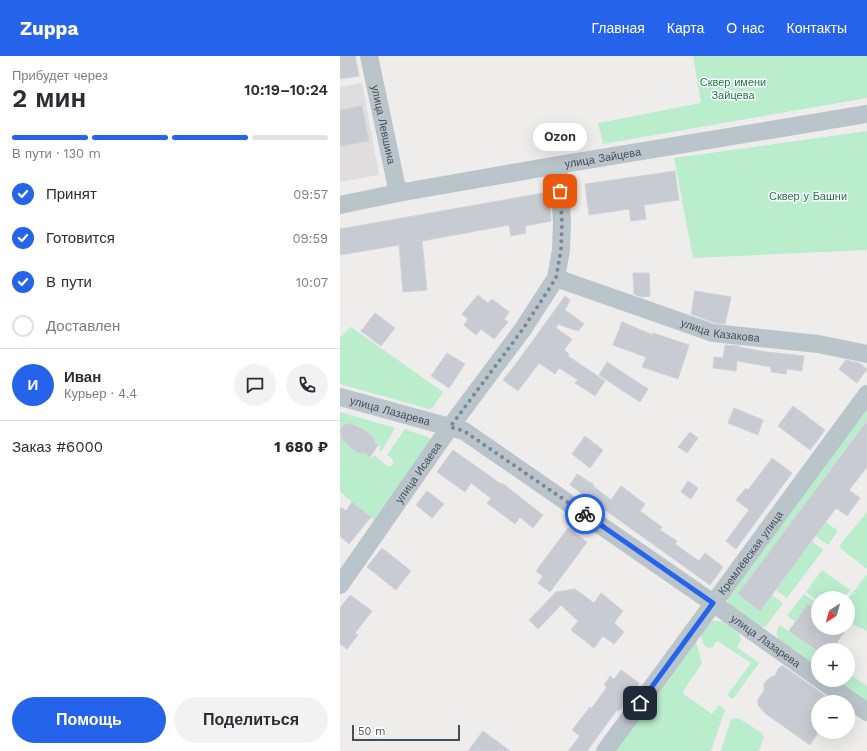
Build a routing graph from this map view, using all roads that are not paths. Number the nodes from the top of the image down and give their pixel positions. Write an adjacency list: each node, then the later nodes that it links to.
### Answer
1 (369, 56): 4 (street, улица Левшина)
2 (867, 114): 3 (street, улица Зайцева)
3 (558, 165): 4 (street, улица Зайцева); 6 (street, улица Исаева)
4 (398, 193): 5 (street, улица Зайцева)
5 (340, 205)
6 (556, 278): 7 (street, улица Казакова); 10 (street, улица Исаева)
7 (867, 354)
8 (867, 394): 12 (street, Кремлёвская улица)
9 (340, 397): 10 (street, улица Лазарева)
10 (450, 427): 11 (street, улица Исаева); 12 (street, улица Лазарева)
11 (340, 585)
12 (713, 603): 13 (street, улица Лазарева); 16 (street, Кремлёвская улица)
13 (811, 673)
14 (831, 687): 15 (street)
15 (867, 712)
16 (605, 751)

